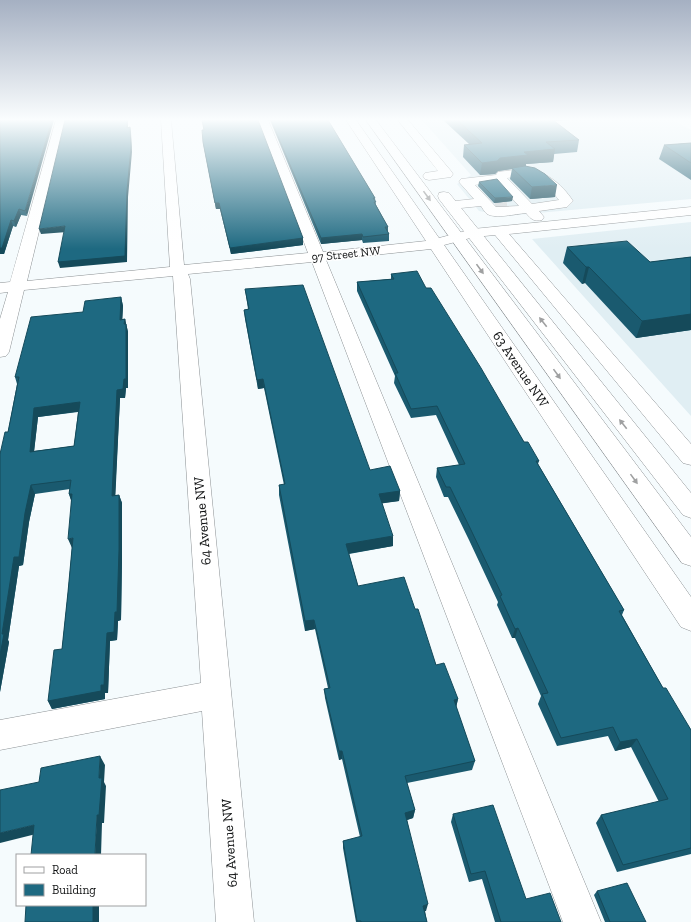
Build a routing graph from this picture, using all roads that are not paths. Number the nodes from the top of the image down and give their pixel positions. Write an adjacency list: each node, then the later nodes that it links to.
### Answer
1 (50, 163): 20 (street)
2 (169, 163): 19 (street, 64 Avenue NW)
3 (280, 163): 18 (street)
4 (379, 163): 17 (street, 63 Avenue NW)
5 (406, 163): 16 (street, 63 Avenue NW, one-way to 16)
6 (439, 163): 8 (street)
7 (419, 164): 9 (street, 63 Avenue NW)
8 (447, 174): 9 (street); 11 (street)
9 (429, 176): 12 (street, 63 Avenue NW)
10 (511, 194): 11 (street); 11 (street); 14 (street)
11 (481, 196): 12 (street)
12 (452, 205): 16 (street, 63 Avenue NW)
13 (691, 211): 14 (street, 97 Street NW)
14 (545, 225): 15 (street, 97 Street NW)
15 (498, 230): 16 (street, 97 Street NW); 22 (street)
16 (465, 235): 17 (street, 97 Street NW); 23 (street, 63 Avenue NW, one-way to 16); 29 (street, 63 Avenue NW, one-way to 29)
17 (435, 244): 18 (street, 97 Street NW); 30 (street, 63 Avenue NW)
18 (316, 256): 19 (street, 97 Street NW); 34 (street)
19 (179, 270): 20 (street, 97 Street NW); 31 (street, 64 Avenue NW)
20 (17, 286): 21 (street, 97 Street NW); 24 (street)
21 (0, 288)
22 (593, 342): 23 (street); 25 (street)
23 (562, 346): 26 (street, 63 Avenue NW)
24 (0, 352)
25 (630, 386): 26 (street); 27 (street)
26 (597, 390): 28 (street, 63 Avenue NW, one-way to 26)
27 (691, 458)
28 (691, 509)
29 (691, 556)
30 (691, 619)
31 (217, 694): 32 (street); 33 (street, 64 Avenue NW)
32 (0, 735)
33 (235, 922)
34 (582, 922)

